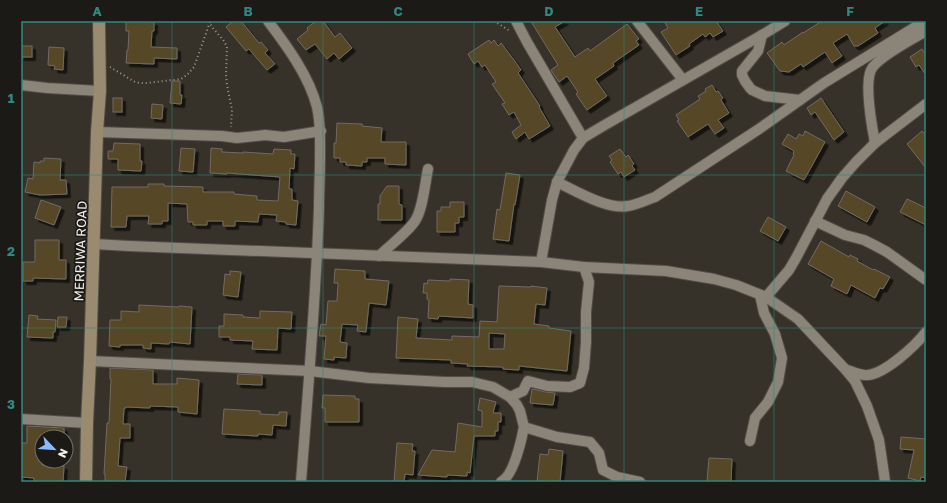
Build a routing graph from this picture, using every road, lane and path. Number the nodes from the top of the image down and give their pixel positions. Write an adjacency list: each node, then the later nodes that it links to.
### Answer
1 (99, 21): 10 (street, MERRIWA ROAD)
2 (268, 21): 16 (street)
3 (516, 21): 19 (street)
4 (637, 21): 11 (street)
5 (785, 21): 9 (street)
6 (925, 21): 14 (street)
7 (210, 22): 10 (path); 18 (path)
8 (926, 31): 20 (street)
9 (762, 35): 11 (street); 14 (street)
10 (99, 61): 13 (street, MERRIWA ROAD)
11 (683, 80): 19 (street)
12 (21, 85): 13 (street)
13 (100, 91): 17 (street, MERRIWA ROAD)
14 (800, 100): 22 (street)
15 (926, 104): 20 (street)
16 (321, 131): 18 (street); 25 (street)
17 (97, 132): 18 (street); 24 (street, MERRIWA ROAD)
18 (229, 137)
19 (583, 138): 22 (street)
20 (875, 143): 23 (street)
21 (428, 169): 26 (street)
22 (557, 182): 27 (street)
23 (815, 222): 29 (street); 30 (street)
24 (94, 244): 25 (street); 32 (street, MERRIWA ROAD)
25 (317, 253): 26 (street); 34 (street)
26 (379, 256): 27 (street)
27 (541, 262): 28 (street)
28 (584, 267): 30 (street); 35 (street)
29 (926, 280)
30 (763, 296): 33 (street); 39 (street)
31 (926, 332): 33 (street)
32 (90, 361): 34 (street); 37 (street, MERRIWA ROAD)
33 (845, 369): 44 (street)
34 (310, 371): 35 (street); 41 (street)
35 (510, 397): 38 (street)
36 (21, 419): 37 (street)
37 (87, 423): 40 (street, MERRIWA ROAD)
38 (524, 428): 42 (street); 43 (street)
39 (750, 441)
40 (86, 482)
41 (301, 482)
42 (501, 482)
43 (640, 482)
44 (885, 482)

